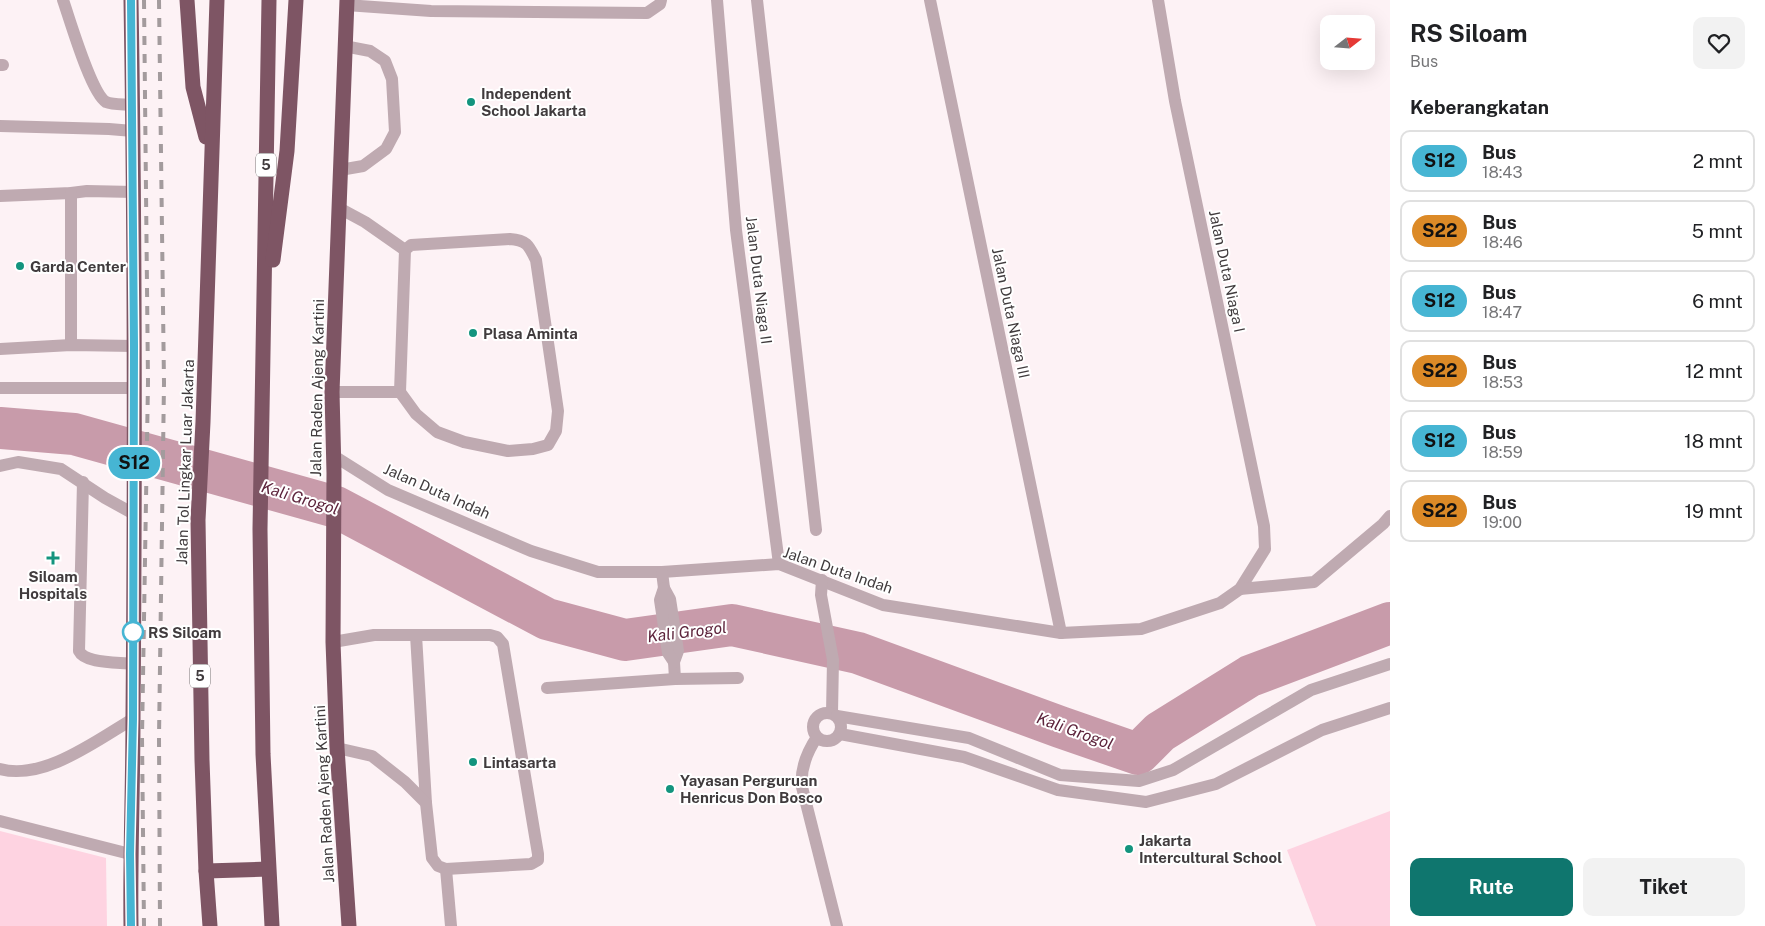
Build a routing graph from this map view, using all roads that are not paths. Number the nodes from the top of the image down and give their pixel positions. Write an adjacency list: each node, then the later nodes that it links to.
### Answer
1 (63, 0): 15 (street)
2 (131, 0): 15 (highway)
3 (187, 0): 18 (highway)
4 (217, 0): 18 (highway, Jalan Tol Lingkar Luar Jakarta / 5)
5 (269, 0): 25 (highway, 5)
6 (296, 0): 25 (highway)
7 (661, 0): 13 (street)
8 (717, 0): 40 (street, Jalan Duta Niaga II)
9 (757, 0): 38 (street, Jalan Duta Niaga II)
10 (930, 0): 44 (street, Jalan Duta Niaga III)
11 (1158, 0): 39 (street, Jalan Duta Niaga I)
12 (347, 3): 13 (street); 14 (highway, Jalan Raden Ajeng Kartini)
13 (406, 5)
14 (344, 46): 19 (highway, Jalan Raden Ajeng Kartini); 19 (street)
15 (133, 105): 17 (highway)
16 (0, 126): 17 (street)
17 (133, 132): 20 (highway)
18 (211, 153): 64 (highway, Jalan Tol Lingkar Luar Jakarta / 5)
19 (340, 170): 23 (highway, Jalan Raden Ajeng Kartini)
20 (134, 192): 21 (street); 27 (highway)
21 (71, 193): 22 (street); 26 (street)
22 (0, 196)
23 (338, 208): 24 (street); 30 (highway, Jalan Raden Ajeng Kartini)
24 (405, 250): 31 (street); 31 (street)
25 (264, 331): 62 (highway, 5)
26 (71, 345): 27 (street); 28 (street)
27 (134, 346): 32 (highway)
28 (0, 349)
29 (0, 388): 32 (street)
30 (332, 392): 31 (street); 33 (highway, Jalan Raden Ajeng Kartini)
31 (400, 392)
32 (134, 394): 36 (highway)
33 (334, 456): 41 (street, Jalan Duta Indah); 46 (highway, Jalan Raden Ajeng Kartini)
34 (0, 466): 35 (street)
35 (83, 482): 36 (street); 47 (street)
36 (134, 514): 47 (highway)
37 (1390, 516): 43 (street)
38 (816, 530)
39 (1264, 549): 43 (street, Jalan Duta Indah)
40 (779, 564): 41 (street, Jalan Duta Indah); 42 (street, Jalan Duta Indah)
41 (662, 572): 50 (street)
42 (822, 580): 44 (street, Jalan Duta Indah); 53 (street)
43 (1240, 589): 44 (street, Jalan Duta Indah)
44 (1060, 633)
45 (416, 635): 46 (street); 59 (street); 63 (street)
46 (333, 642): 57 (highway, Jalan Raden Ajeng Kartini)
47 (133, 664): 54 (highway)
48 (1390, 664): 53 (street)
49 (738, 678): 50 (street)
50 (674, 679): 51 (street)
51 (548, 688)
52 (1390, 708): 55 (street)
53 (835, 715): 55 (street); 56 (street)
54 (133, 719): 58 (street); 61 (highway)
55 (840, 734): 56 (street)
56 (817, 737): 70 (street)
57 (338, 748): 59 (street); 68 (highway, Jalan Raden Ajeng Kartini)
58 (0, 769)
59 (426, 803): 63 (street)
60 (0, 821): 61 (street)
61 (130, 854): 65 (highway)
62 (268, 869): 64 (highway); 67 (highway, 5)
63 (446, 869): 69 (street)
64 (206, 871): 66 (highway, Jalan Tol Lingkar Luar Jakarta / 5)
65 (131, 926)
66 (210, 926)
67 (272, 926)
68 (349, 926)
69 (451, 926)
70 (837, 926)

